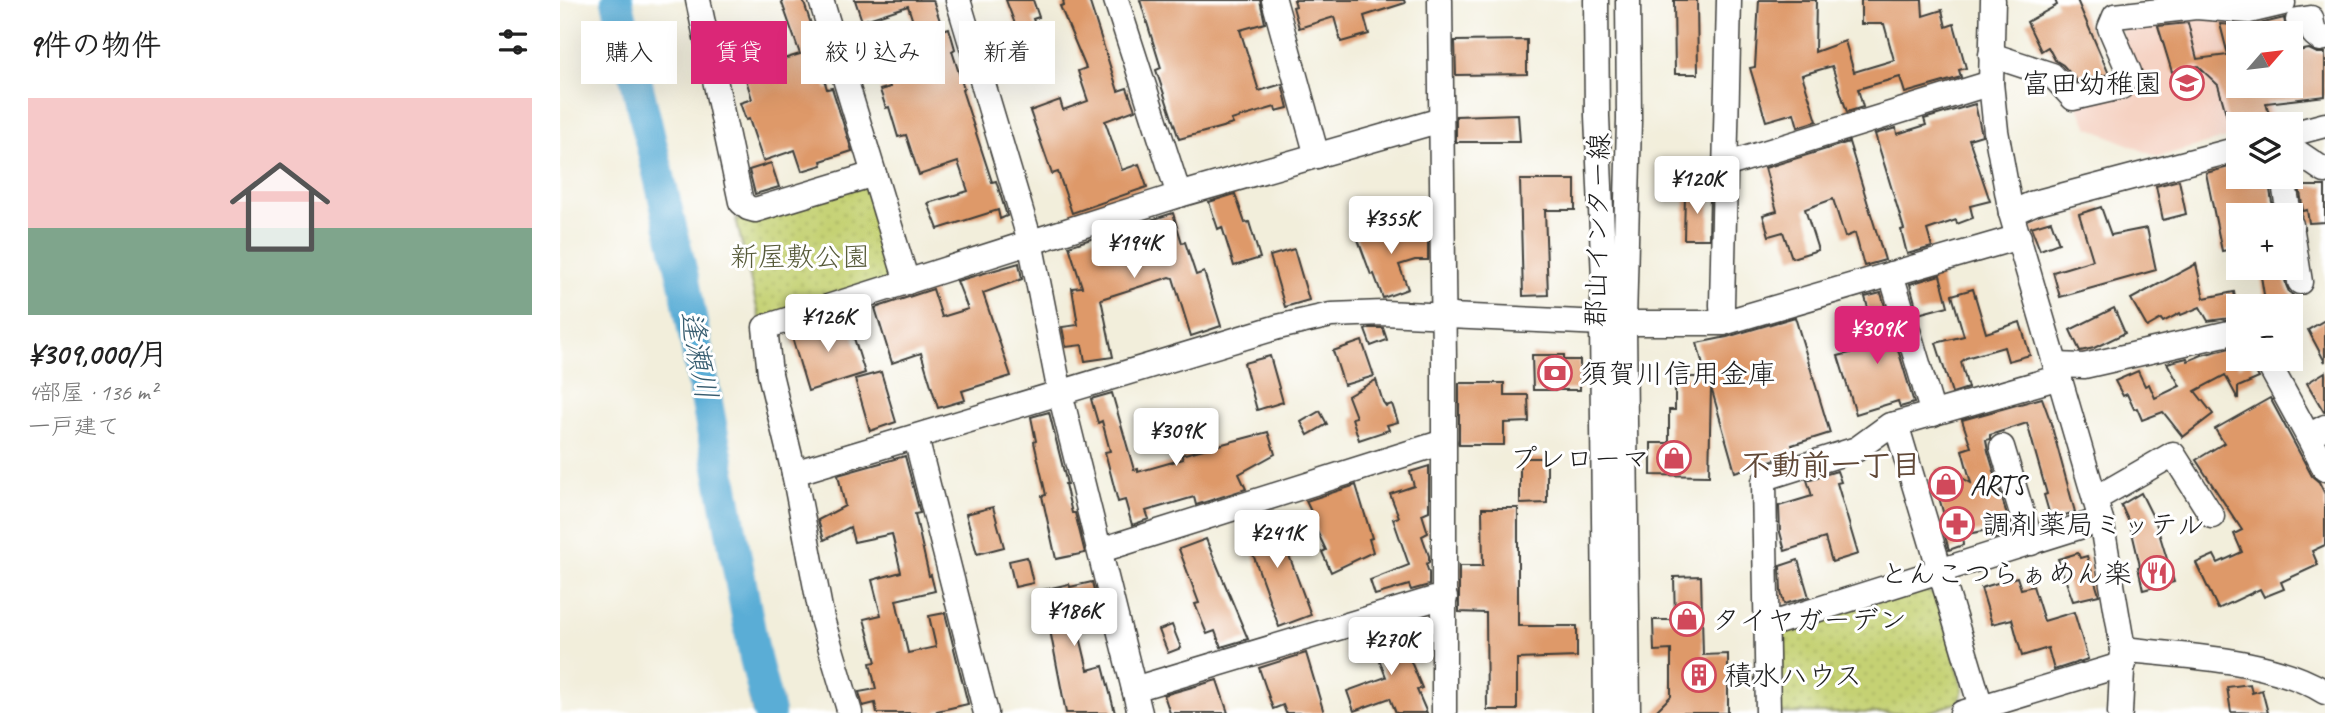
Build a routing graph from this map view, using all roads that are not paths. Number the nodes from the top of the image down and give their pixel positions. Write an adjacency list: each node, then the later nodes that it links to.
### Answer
1 (698, 0): 22 (street)
2 (821, 0): 22 (street)
3 (958, 0): 26 (street)
4 (1116, 0): 23 (street)
5 (1274, 0): 18 (street)
6 (1440, 0): 14 (street)
7 (1596, 0): 30 (street)
8 (1628, 0): 30 (street, 郡山インター線)
9 (1729, 0): 20 (street)
10 (1993, 0): 12 (street)
11 (2325, 38): 12 (street)
12 (1991, 55): 13 (street)
13 (1991, 83): 20 (street); 24 (street)
14 (1441, 120): 18 (street); 29 (street)
15 (2325, 125): 16 (street)
16 (2303, 131)
17 (2226, 152): 24 (street)
18 (1317, 156): 23 (street)
19 (2303, 156): 21 (street)
20 (1725, 165): 31 (street)
21 (2325, 171)
22 (874, 174): 28 (street)
23 (1179, 195): 26 (street)
24 (2011, 214): 25 (street)
25 (2019, 237): 27 (street); 33 (street)
26 (1030, 241): 28 (street); 35 (street)
27 (1891, 274): 31 (street); 36 (street)
28 (906, 282): 43 (street)
29 (1443, 317): 30 (street); 35 (street); 40 (street)
30 (1613, 323): 31 (street); 58 (street); 59 (street, 郡山インター線)
31 (1723, 323)
32 (2226, 334): 33 (street)
33 (2058, 371): 36 (street); 44 (street)
34 (2274, 371): 38 (street)
35 (1060, 393): 39 (street); 47 (street)
36 (1933, 414): 37 (street)
37 (1896, 424): 48 (street); 50 (street)
38 (2317, 432): 42 (street)
39 (916, 438): 43 (street); 55 (street)
40 (1444, 442): 47 (street); 49 (street)
41 (2002, 447): 46 (street)
42 (2325, 469)
43 (794, 473): 56 (street)
44 (2098, 509): 45 (street); 46 (street); 51 (street)
45 (2212, 516)
46 (2031, 543): 48 (street)
47 (1101, 550): 53 (street)
48 (1940, 572): 50 (street); 54 (street)
49 (1445, 598): 53 (street); 57 (street)
50 (1768, 625): 60 (street)
51 (2123, 657): 52 (street); 54 (street); 61 (street)
52 (2325, 692)
53 (1137, 701)
54 (1972, 710)
55 (981, 712)
56 (850, 713)
57 (1444, 713)
58 (1606, 713)
59 (1628, 713)
60 (1768, 713)
61 (2120, 713)

